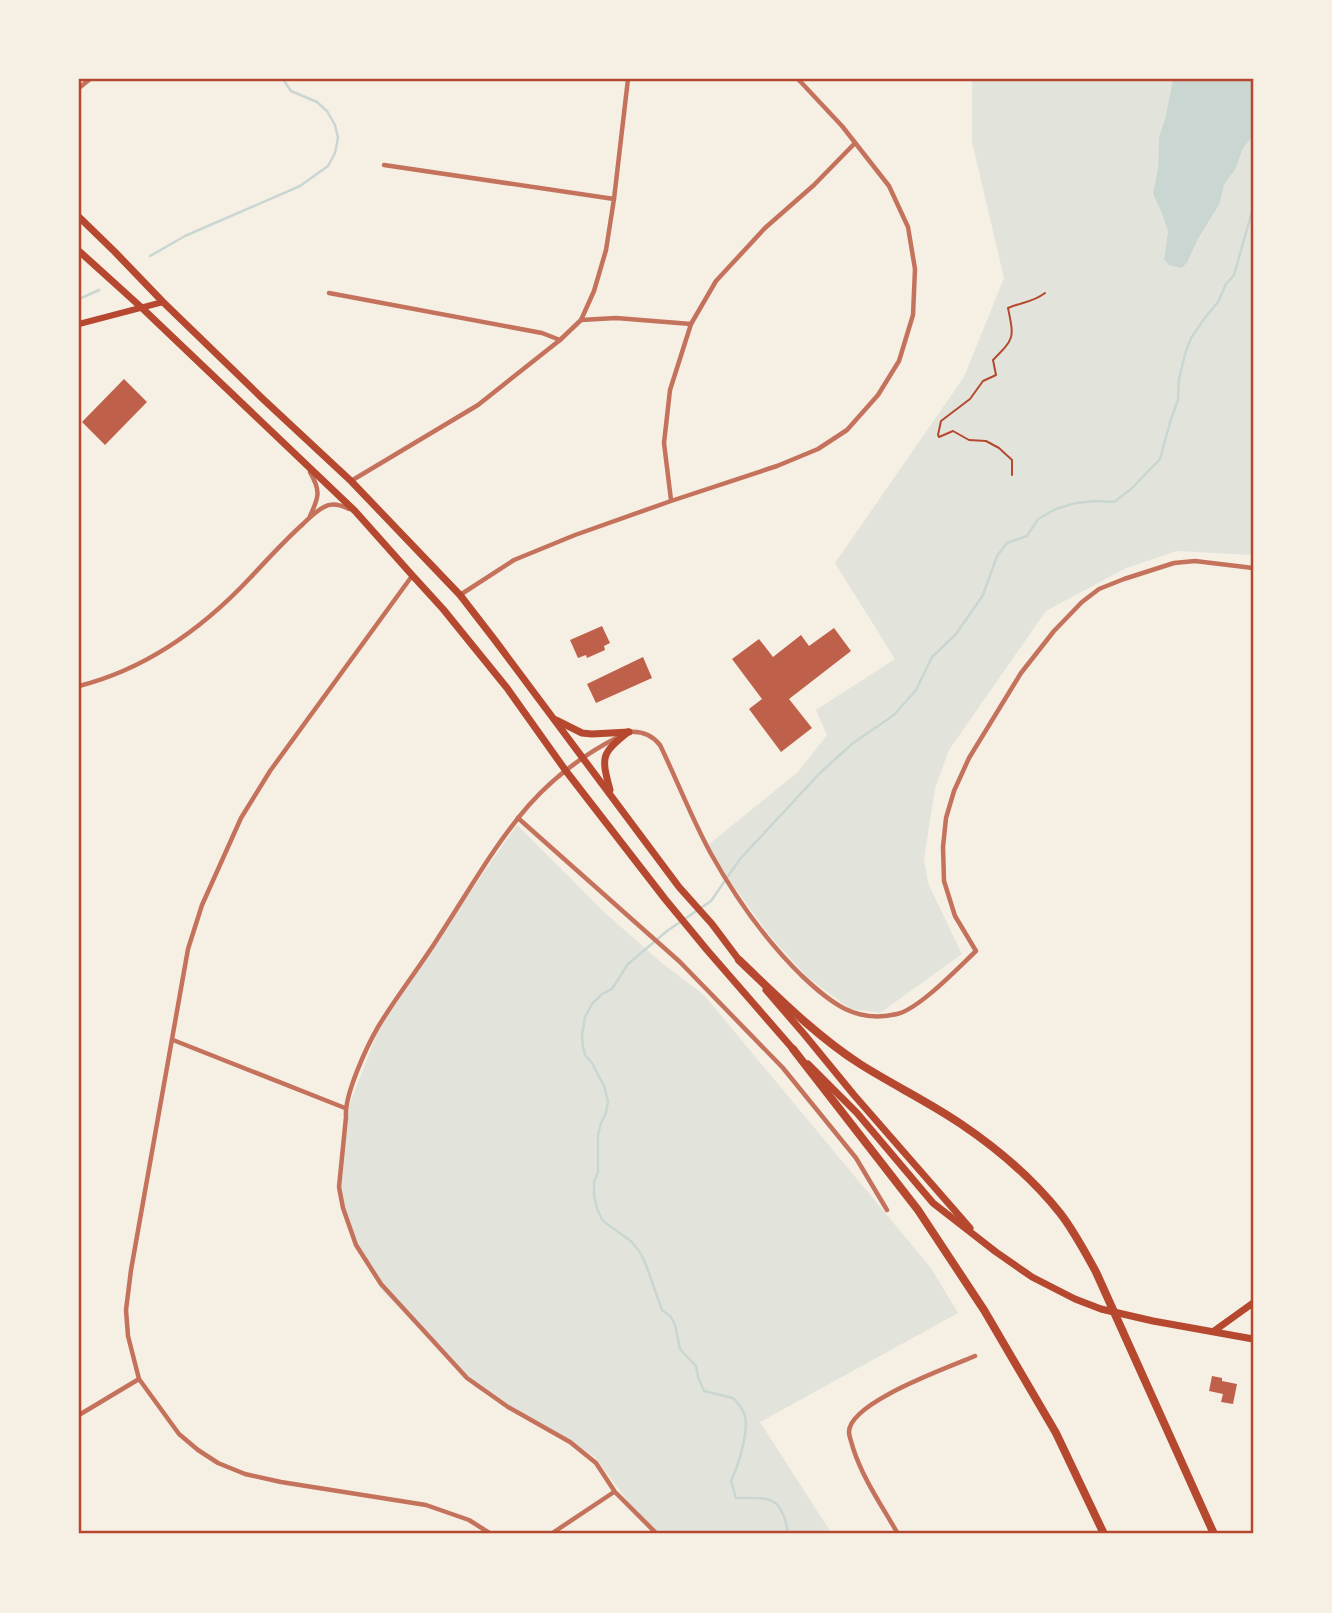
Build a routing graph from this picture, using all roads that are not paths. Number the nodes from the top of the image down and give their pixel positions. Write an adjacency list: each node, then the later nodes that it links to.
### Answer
1 (90, 79): 4 (street)
2 (628, 79): 7 (street)
3 (798, 79): 5 (street)
4 (79, 88)
5 (855, 144): 15 (street); 19 (street)
6 (384, 164): 7 (street)
7 (614, 199): 13 (street)
8 (79, 217): 11 (main road)
9 (79, 251): 12 (main road)
10 (328, 293): 16 (street)
11 (163, 302): 12 (main road); 18 (main road)
12 (142, 308): 14 (main road); 17 (main road)
13 (581, 320): 15 (street); 16 (street)
14 (79, 324)
15 (691, 324): 19 (street)
16 (560, 340): 18 (street)
17 (308, 467): 20 (main road); 21 (street)
18 (351, 481): 24 (main road)
19 (671, 500): 24 (street)
20 (355, 511): 21 (street); 23 (main road)
21 (308, 520): 25 (street)
22 (1253, 568): 27 (street)
23 (412, 575): 29 (main road); 33 (street)
24 (460, 595): 26 (main road)
25 (79, 686)
26 (554, 719): 27 (main road); 28 (main road)
27 (629, 732): 28 (street); 30 (main road)
28 (583, 758): 29 (street); 30 (main road)
29 (566, 771): 31 (street); 34 (main road)
30 (611, 796): 32 (main road)
31 (519, 818): 35 (street); 36 (street)
32 (739, 960): 37 (main road); 50 (highway)
33 (173, 1040): 35 (street); 42 (street)
34 (793, 1049): 37 (main road); 49 (highway)
35 (345, 1108): 44 (street)
36 (887, 1210)
37 (980, 1239): 39 (main road)
38 (1253, 1303): 39 (main road)
39 (1214, 1331): 40 (main road)
40 (1253, 1339)
41 (975, 1356): 48 (street)
42 (139, 1379): 43 (street); 45 (street)
43 (79, 1415)
44 (615, 1492): 46 (street); 47 (street)
45 (491, 1534)
46 (551, 1534)
47 (657, 1534)
48 (898, 1534)
49 (1104, 1534)
50 (1214, 1534)

